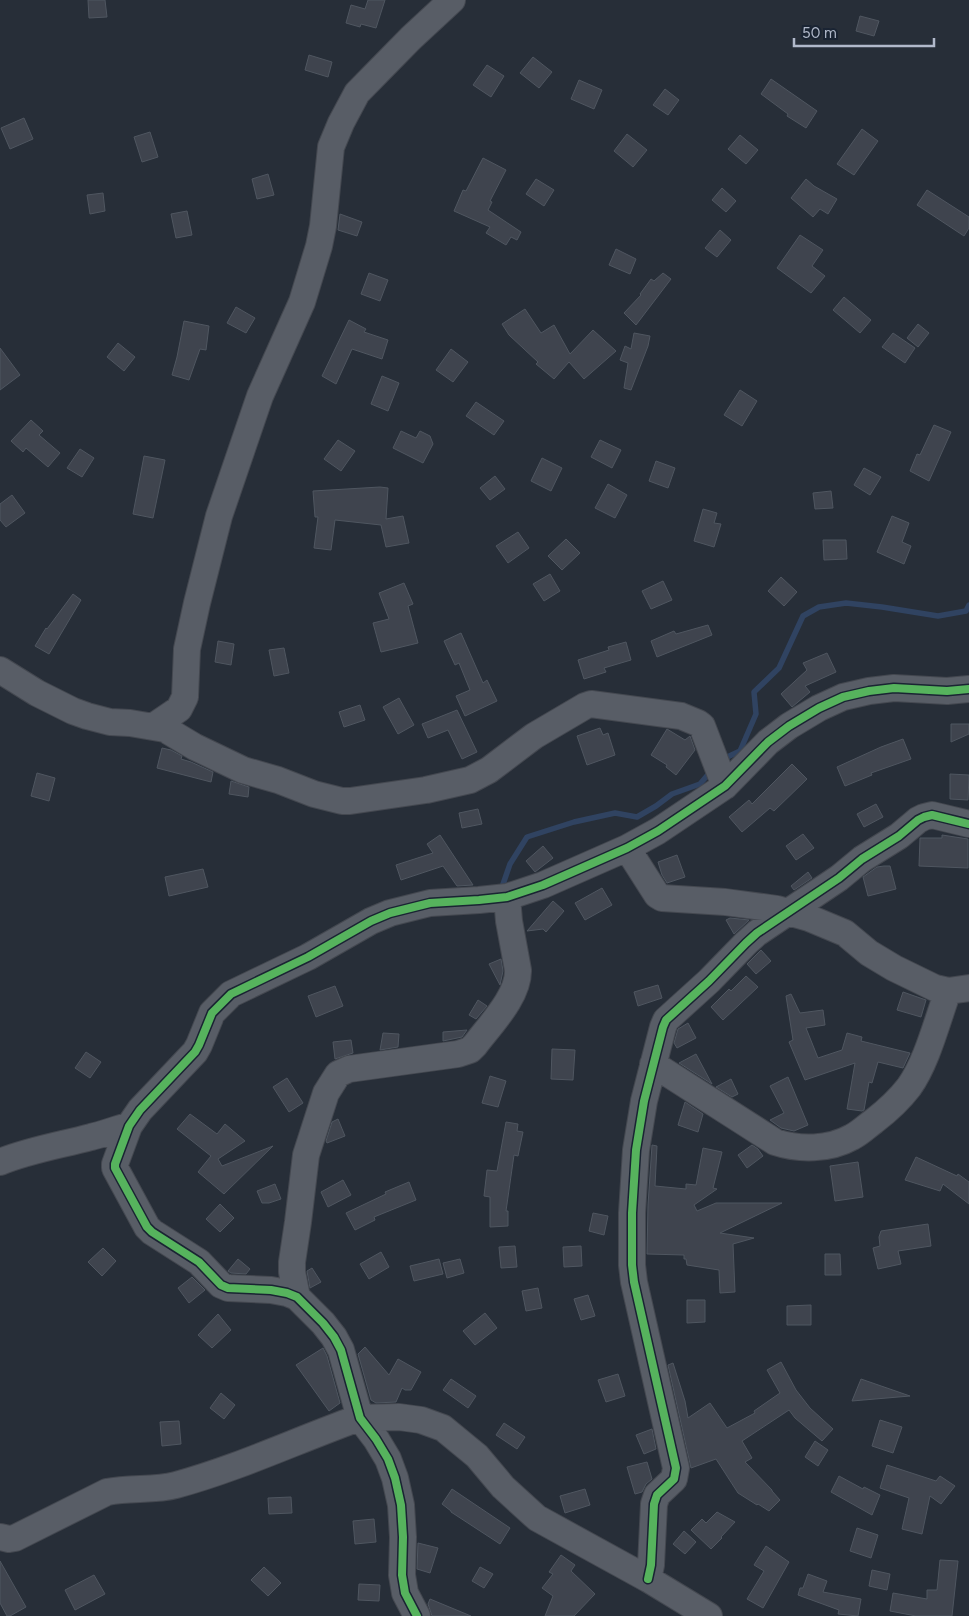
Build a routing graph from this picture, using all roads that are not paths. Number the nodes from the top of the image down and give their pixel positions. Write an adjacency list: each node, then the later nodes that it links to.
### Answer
1 (452, 0): 4 (street)
2 (0, 670): 4 (street)
3 (969, 689): 5 (street)
4 (154, 726): 5 (street)
5 (725, 786): 7 (street)
6 (969, 824): 9 (street)
7 (626, 848): 8 (street); 9 (street)
8 (508, 897): 12 (street); 14 (street)
9 (788, 912): 10 (street); 11 (street)
10 (958, 990): 11 (street)
11 (653, 1064): 17 (street)
12 (129, 1126): 13 (street); 14 (street)
13 (0, 1162)
14 (297, 1297): 15 (street)
15 (360, 1418): 16 (street); 17 (street); 18 (street)
16 (0, 1537)
17 (648, 1579): 19 (street)
18 (417, 1616)
19 (709, 1616)

